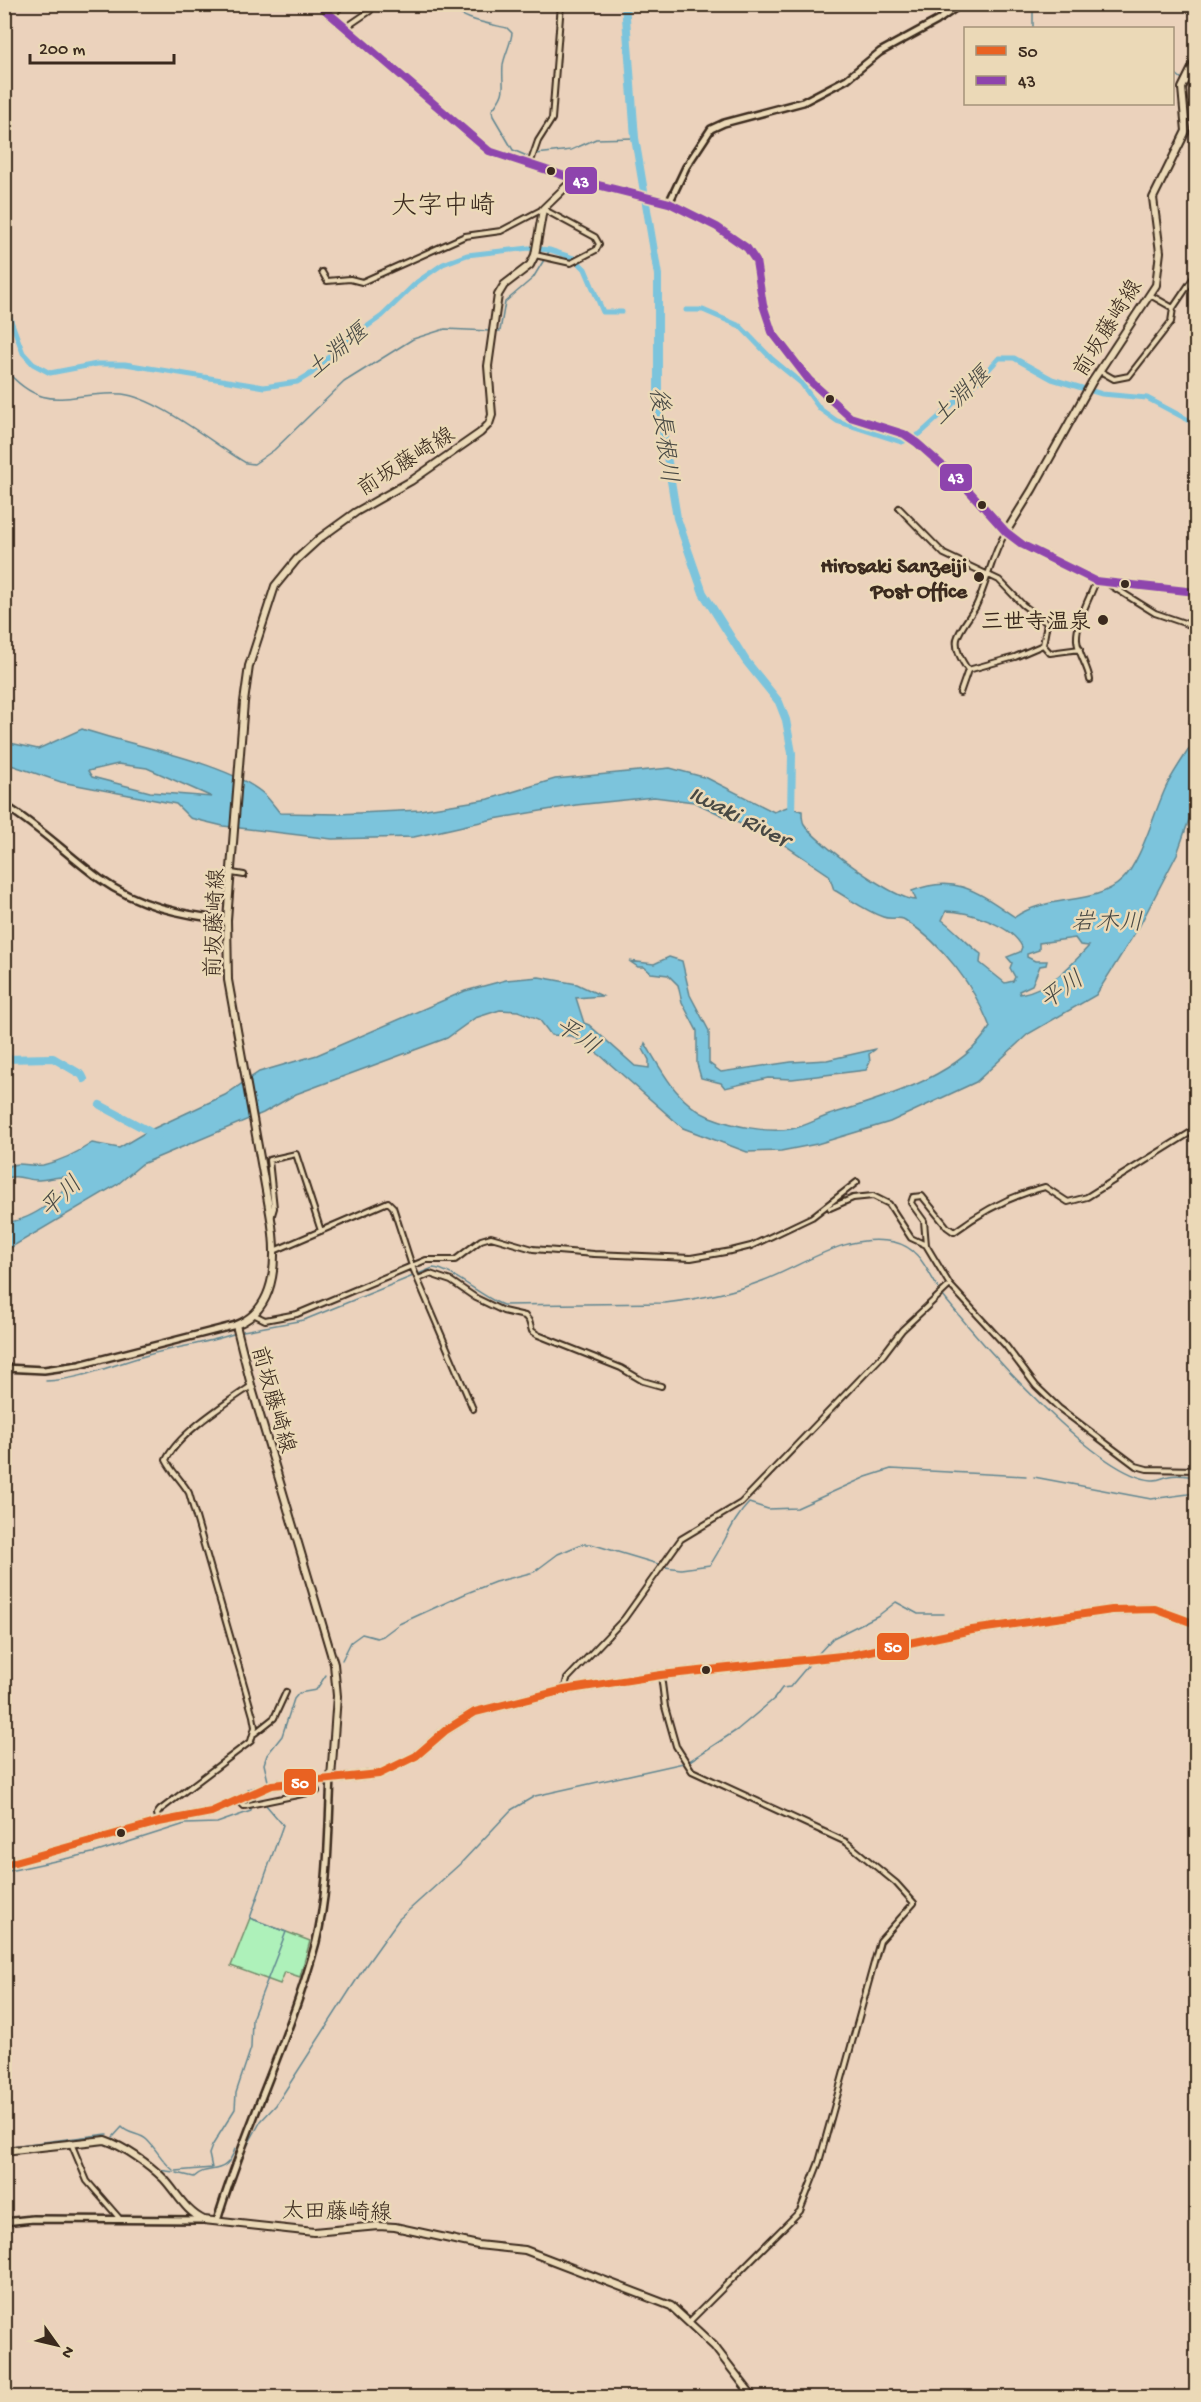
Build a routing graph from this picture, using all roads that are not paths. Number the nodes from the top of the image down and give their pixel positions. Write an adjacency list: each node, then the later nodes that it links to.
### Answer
1 (317, 4): 6 (main road)
2 (344, 4): 6 (street)
3 (561, 4): 9 (street)
4 (961, 4): 11 (street)
5 (370, 11): 7 (street)
6 (331, 17): 7 (main road)
7 (345, 28): 9 (main road)
8 (1197, 60): 16 (main road, 前坂藤崎線)
9 (530, 164): 10 (main road)
10 (574, 179): 11 (main road); 12 (main road)
11 (667, 203): 20 (main road)
12 (543, 209): 13 (main road); 13 (street); 14 (street)
13 (535, 254): 32 (main road, 前坂藤崎線)
14 (322, 272)
15 (1197, 274): 17 (street)
16 (1149, 295): 17 (street); 18 (main road, 前坂藤崎線)
17 (1173, 308): 18 (street)
18 (1099, 371): 20 (main road, 前坂藤崎線)
19 (898, 508): 21 (street)
20 (1006, 532): 21 (street); 22 (main road)
21 (988, 575): 26 (street); 28 (street)
22 (1096, 581): 23 (main road); 27 (street)
23 (1110, 585): 24 (main road); 25 (street)
24 (1197, 592)
25 (1197, 627)
26 (1043, 645): 27 (street); 28 (street)
27 (1080, 649): 29 (street)
28 (968, 670): 30 (street)
29 (1090, 680)
30 (960, 693)
31 (4, 805): 34 (street)
32 (232, 873): 33 (street); 34 (main road, 前坂藤崎線)
33 (244, 874)
34 (227, 920): 38 (main road, 前坂藤崎線)
35 (1197, 1129): 40 (street)
36 (857, 1182): 37 (street)
37 (824, 1210): 40 (street); 42 (street)
38 (271, 1218): 39 (street); 41 (main road, 前坂藤崎線)
39 (321, 1232): 41 (street); 42 (street)
40 (926, 1245): 44 (street)
41 (274, 1251): 45 (main road, 前坂藤崎線)
42 (413, 1269): 43 (street); 45 (street)
43 (418, 1278): 49 (street); 50 (street)
44 (950, 1285): 51 (street); 54 (street)
45 (255, 1315): 46 (main road, 前坂藤崎線)
46 (236, 1325): 47 (street); 48 (main road, 前坂藤崎線)
47 (4, 1368)
48 (251, 1385): 56 (street); 57 (main road, 前坂藤崎線)
49 (660, 1386)
50 (472, 1409)
51 (1197, 1470)
52 (1197, 1624): 53 (highway)
53 (661, 1675): 54 (highway); 68 (street)
54 (564, 1690): 57 (highway)
55 (286, 1692): 56 (street)
56 (255, 1733): 60 (street)
57 (331, 1778): 59 (highway); 66 (street)
58 (317, 1791): 59 (street)
59 (240, 1801): 60 (highway)
60 (159, 1822): 61 (highway)
61 (4, 1864)
62 (71, 2143): 63 (main road); 64 (main road); 65 (street)
63 (4, 2151)
64 (204, 2220): 65 (street); 66 (main road, 太田藤崎線)
65 (122, 2221): 67 (street)
66 (217, 2221): 68 (main road, 太田藤崎線)
67 (4, 2222)
68 (689, 2322): 69 (main road, 太田藤崎線)
69 (754, 2397)

